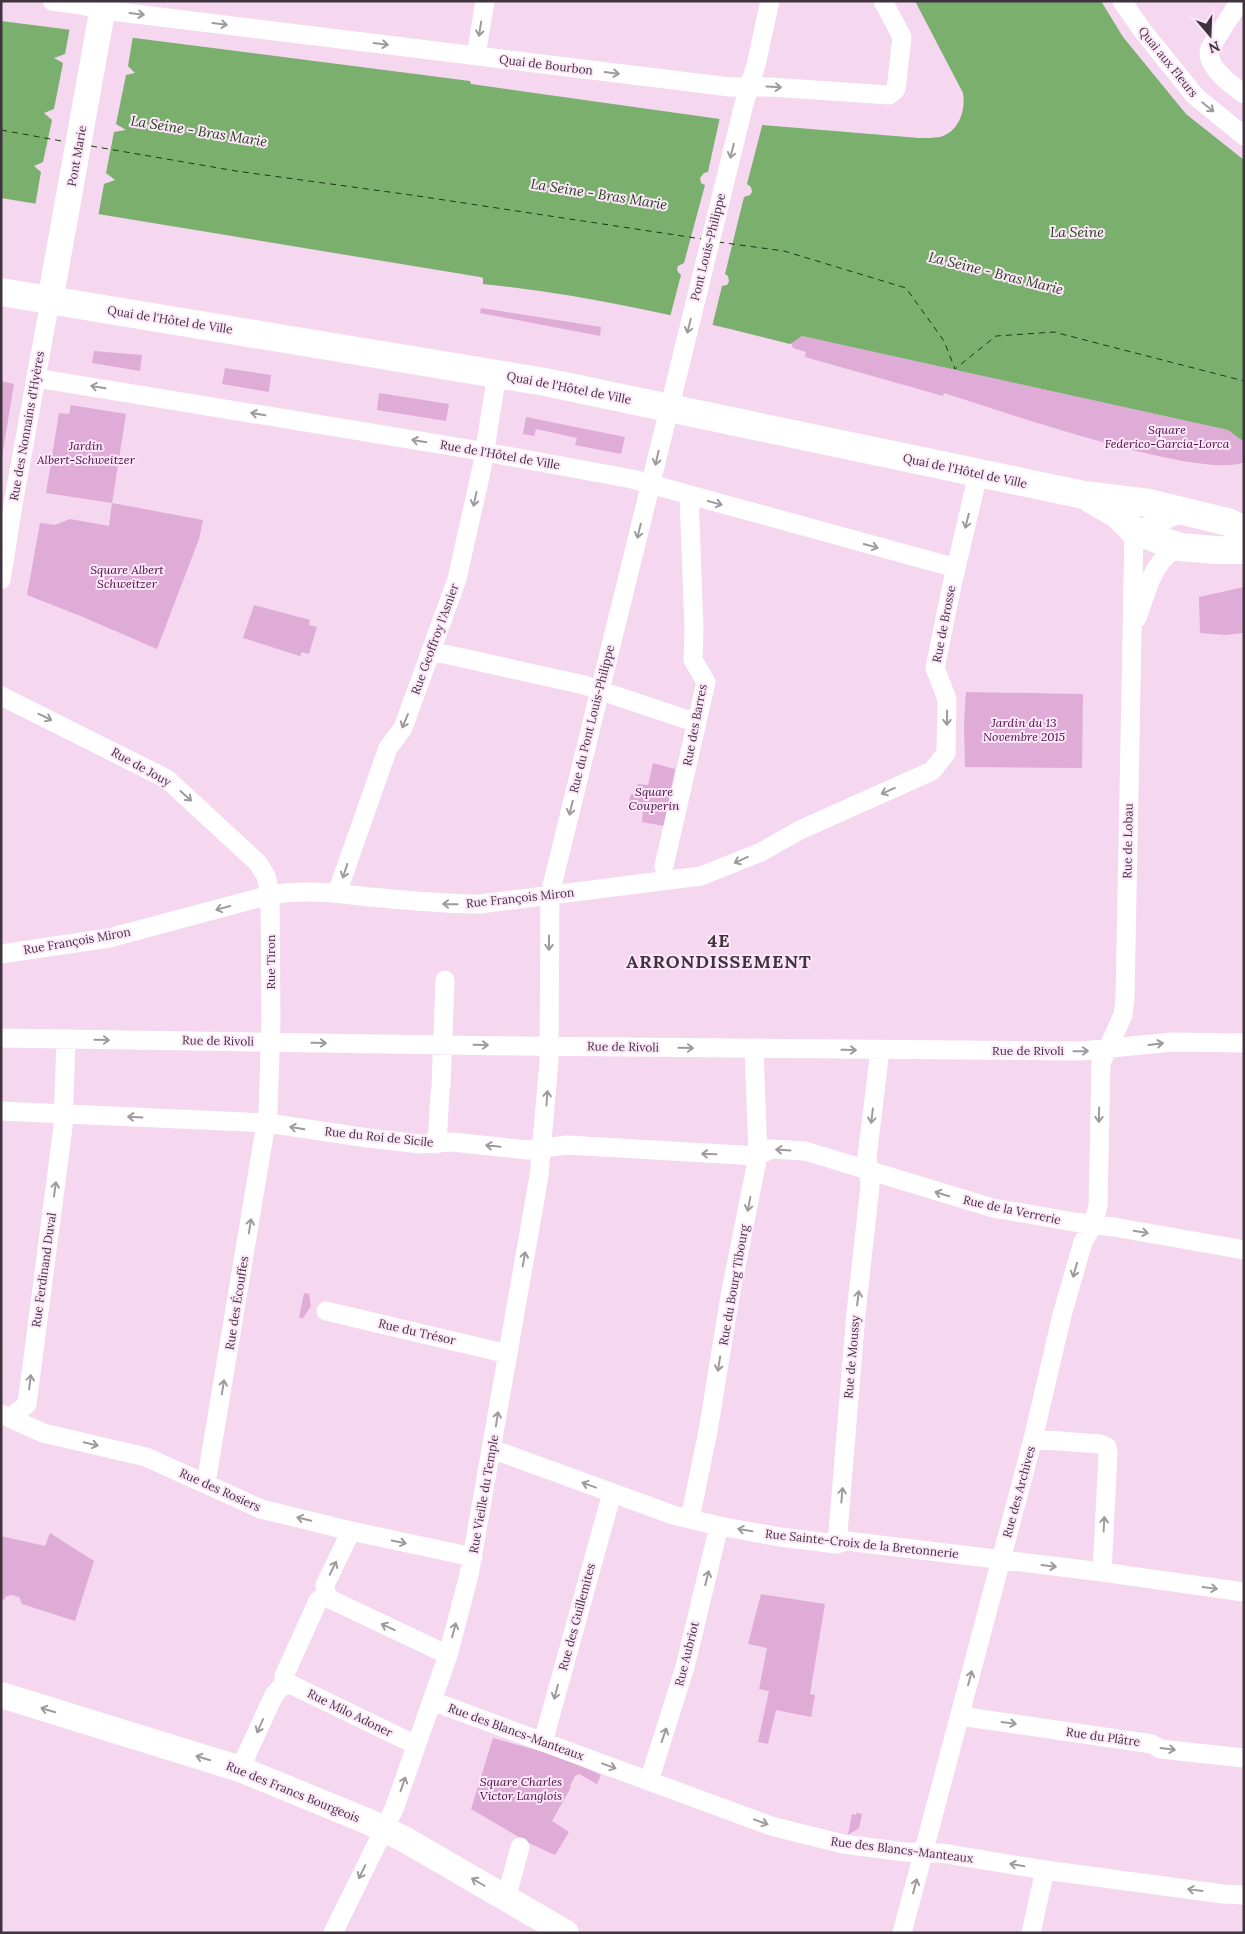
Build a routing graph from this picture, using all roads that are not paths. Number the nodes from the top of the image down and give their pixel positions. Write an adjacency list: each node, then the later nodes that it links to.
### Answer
1 (52, 1): 7 (street, Quai de Bourbon)
2 (485, 1): 8 (street, one-way to 8)
3 (770, 1): 10 (street, Pont Louis-Philippe)
4 (883, 1): 10 (street, Quai de Bourbon, one-way to 4)
5 (1122, 1): 11 (street, Quai aux Fleurs, one-way to 11)
6 (1240, 1): 9 (street)
7 (102, 13): 8 (street, Quai de Bourbon, one-way to 8); 13 (street, Pont Marie)
8 (476, 56): 10 (street, Quai de Bourbon, one-way to 10)
9 (1244, 94)
10 (746, 95): 16 (street, Pont Louis-Philippe, one-way to 16)
11 (1244, 136)
12 (1, 292): 13 (main road, Quai de l'Hôtel de Ville)
13 (50, 301): 14 (main road, Quai de l'Hôtel de Ville); 15 (street, Rue des Nonnains d'Hyères)
14 (497, 374): 16 (main road, Quai de l'Hôtel de Ville); 17 (street, Rue Geoffroy l'Asnier)
15 (36, 378): 17 (street, Rue de l'Hôtel de Ville, one-way to 15); 28 (street, Rue des Nonnains d'Hyères)
16 (669, 408): 18 (main road, Quai de l'Hôtel de Ville); 19 (street, Rue du Pont Louis-Philippe, one-way to 19)
17 (484, 451): 19 (street, Rue de l'Hôtel de Ville); 30 (street, Rue Geoffroy l'Asnier, one-way to 30)
18 (978, 474): 20 (main road, Quai de l'Hôtel de Ville); 27 (street, Rue de Brosse, one-way to 27)
19 (651, 484): 21 (street, Rue de l'Hôtel de Ville); 31 (street, Rue du Pont Louis-Philippe, one-way to 31)
20 (1084, 495): 22 (main road, Quai de l'Hôtel de Ville); 24 (main road, Quai de l'Hôtel de Ville)
21 (689, 496): 27 (street, Rue de l'Hôtel de Ville, one-way to 27); 33 (street, Rue des Barres)
22 (1185, 512): 23 (main road, Quai de l'Hôtel de Ville); 24 (street)
23 (1244, 530)
24 (1134, 531): 25 (main road, Quai de l'Hôtel de Ville); 29 (street, Rue de Lobau)
25 (1180, 547): 26 (main road, Quai de l'Hôtel de Ville); 29 (street, Rue de Lobau)
26 (1244, 550)
27 (956, 568): 34 (street, Rue de Brosse, one-way to 34)
28 (1, 580)
29 (1132, 628): 49 (street, Rue de Lobau)
30 (431, 651): 31 (street); 36 (street, Rue Geoffroy l'Asnier, one-way to 36)
31 (599, 691): 33 (street); 37 (street, Rue du Pont Louis-Philippe, one-way to 37)
32 (1, 696): 38 (street, Rue de Jouy, one-way to 38)
33 (697, 723): 35 (street, Rue des Barres)
34 (932, 771): 35 (street, Rue François Miron, one-way to 35)
35 (662, 873): 37 (street, Rue François Miron)
36 (337, 894): 37 (street, Rue François Miron, one-way to 36); 38 (street, Rue François Miron)
37 (550, 894): 44 (street, Rue du Pont Louis-Philippe, one-way to 44)
38 (270, 895): 39 (street, Rue François Miron, one-way to 39); 41 (street, Rue Tiron)
39 (1, 954)
40 (445, 980): 46 (street)
41 (270, 1036): 43 (street, Rue de Rivoli, one-way to 41); 46 (street, Rue de Rivoli, one-way to 46); 52 (street, Rue Tiron)
42 (1, 1038): 43 (street, Rue de Rivoli)
43 (66, 1040): 51 (street, Rue Ferdinand Duval)
44 (550, 1040): 46 (street, Rue de Rivoli, one-way to 44); 47 (street, Rue de Rivoli, one-way to 47); 54 (street, Rue Vieille du Temple, one-way to 44)
45 (1244, 1043): 49 (street, Rue de Rivoli, one-way to 45)
46 (442, 1044): 53 (street)
47 (754, 1048): 48 (street, Rue de Rivoli, one-way to 48); 55 (street, Rue du Bourg Tibourg)
48 (880, 1050): 49 (street, Rue de Rivoli, one-way to 49); 56 (street, Rue de Moussy, one-way to 56)
49 (1107, 1050): 57 (street, Rue des Archives, one-way to 57)
50 (1, 1111): 51 (street, Rue du Roi de Sicile)
51 (64, 1114): 52 (street, Rue du Roi de Sicile, one-way to 51); 61 (street, Rue Ferdinand Duval, one-way to 51)
52 (267, 1123): 53 (street, Rue du Roi de Sicile, one-way to 52); 64 (street, Rue des Écouffes, one-way to 52)
53 (437, 1144): 54 (street, Rue du Roi de Sicile, one-way to 53)
54 (542, 1147): 55 (street, Rue du Roi de Sicile, one-way to 54); 60 (street, Rue Vieille du Temple, one-way to 54)
55 (758, 1156): 56 (street, Rue de la Verrerie, one-way to 55); 66 (street, Rue du Bourg Tibourg, one-way to 66)
56 (869, 1171): 57 (street, Rue de la Verrerie, one-way to 56); 69 (street, Rue de Moussy, one-way to 56)
57 (1093, 1225): 58 (street, Rue de la Verrerie, one-way to 58); 62 (street, Rue des Archives, one-way to 62)
58 (1244, 1250)
59 (326, 1311): 60 (street, Rue du Trésor)
60 (508, 1354): 63 (street, Rue Vieille du Temple, one-way to 60)
61 (6, 1416): 64 (street, Rue des Rosiers, one-way to 64)
62 (1033, 1439): 71 (street, Rue des Archives); 72 (street, one-way to 62)
63 (492, 1449): 65 (street, Rue Sainte-Croix de la Bretonnerie, one-way to 63); 70 (street, Rue Vieille du Temple)
64 (206, 1483): 68 (street, Rue des Rosiers, one-way to 64)
65 (612, 1493): 66 (street, Rue Sainte-Croix de la Bretonnerie); 80 (street, Rue des Guillemites, one-way to 80)
66 (690, 1519): 67 (street, Rue Sainte-Croix de la Bretonnerie)
67 (719, 1526): 69 (street, Rue Sainte-Croix de la Bretonnerie, one-way to 67); 84 (street, Rue Aubriot, one-way to 67)
68 (351, 1531): 70 (street, Rue des Rosiers, one-way to 70); 74 (street, one-way to 68)
69 (837, 1544): 71 (street, Rue Sainte-Croix de la Bretonnerie)
70 (473, 1558): 75 (street, Rue Vieille du Temple, one-way to 70)
71 (1001, 1560): 72 (street, Rue Sainte-Croix de la Bretonnerie, one-way to 72); 79 (street, Rue des Archives, one-way to 71)
72 (1102, 1572): 73 (street, Rue Sainte-Croix de la Bretonnerie, one-way to 73)
73 (1244, 1592)
74 (326, 1594): 75 (street, one-way to 74); 76 (street)
75 (448, 1655): 78 (street, Rue Vieille du Temple)
76 (284, 1684): 81 (street, Rue Milo Adoner); 83 (street, one-way to 83)
77 (1, 1696): 83 (street, Rue des Francs Bourgeois, one-way to 77)
78 (432, 1701): 80 (street, Rue des Blancs-Manteaux); 81 (street, Rue Vieille du Temple)
79 (960, 1716): 82 (street, Rue du Plâtre, one-way to 82); 87 (street, Rue des Archives)
80 (543, 1742): 84 (street, Rue des Blancs-Manteaux, one-way to 84)
81 (416, 1745): 85 (street, Rue Vieille du Temple, one-way to 81)
82 (1244, 1758)
83 (240, 1769): 85 (street, Rue des Francs Bourgeois)
84 (649, 1781): 87 (street, Rue des Blancs-Manteaux, one-way to 87)
85 (385, 1829): 90 (street, Rue des Francs Bourgeois, one-way to 85); 91 (street, Rue Vieille du Temple, one-way to 91)
86 (520, 1847): 90 (street)
87 (924, 1853): 88 (street, Rue des Blancs-Manteaux, one-way to 87); 93 (street, Rue des Archives, one-way to 87)
88 (1045, 1870): 89 (street, Rue des Blancs-Manteaux, one-way to 88); 94 (street)
89 (1244, 1895)
90 (506, 1899): 92 (street, Rue des Francs Bourgeois)
91 (333, 1933)
92 (566, 1933)
93 (902, 1933)
94 (1031, 1933)

